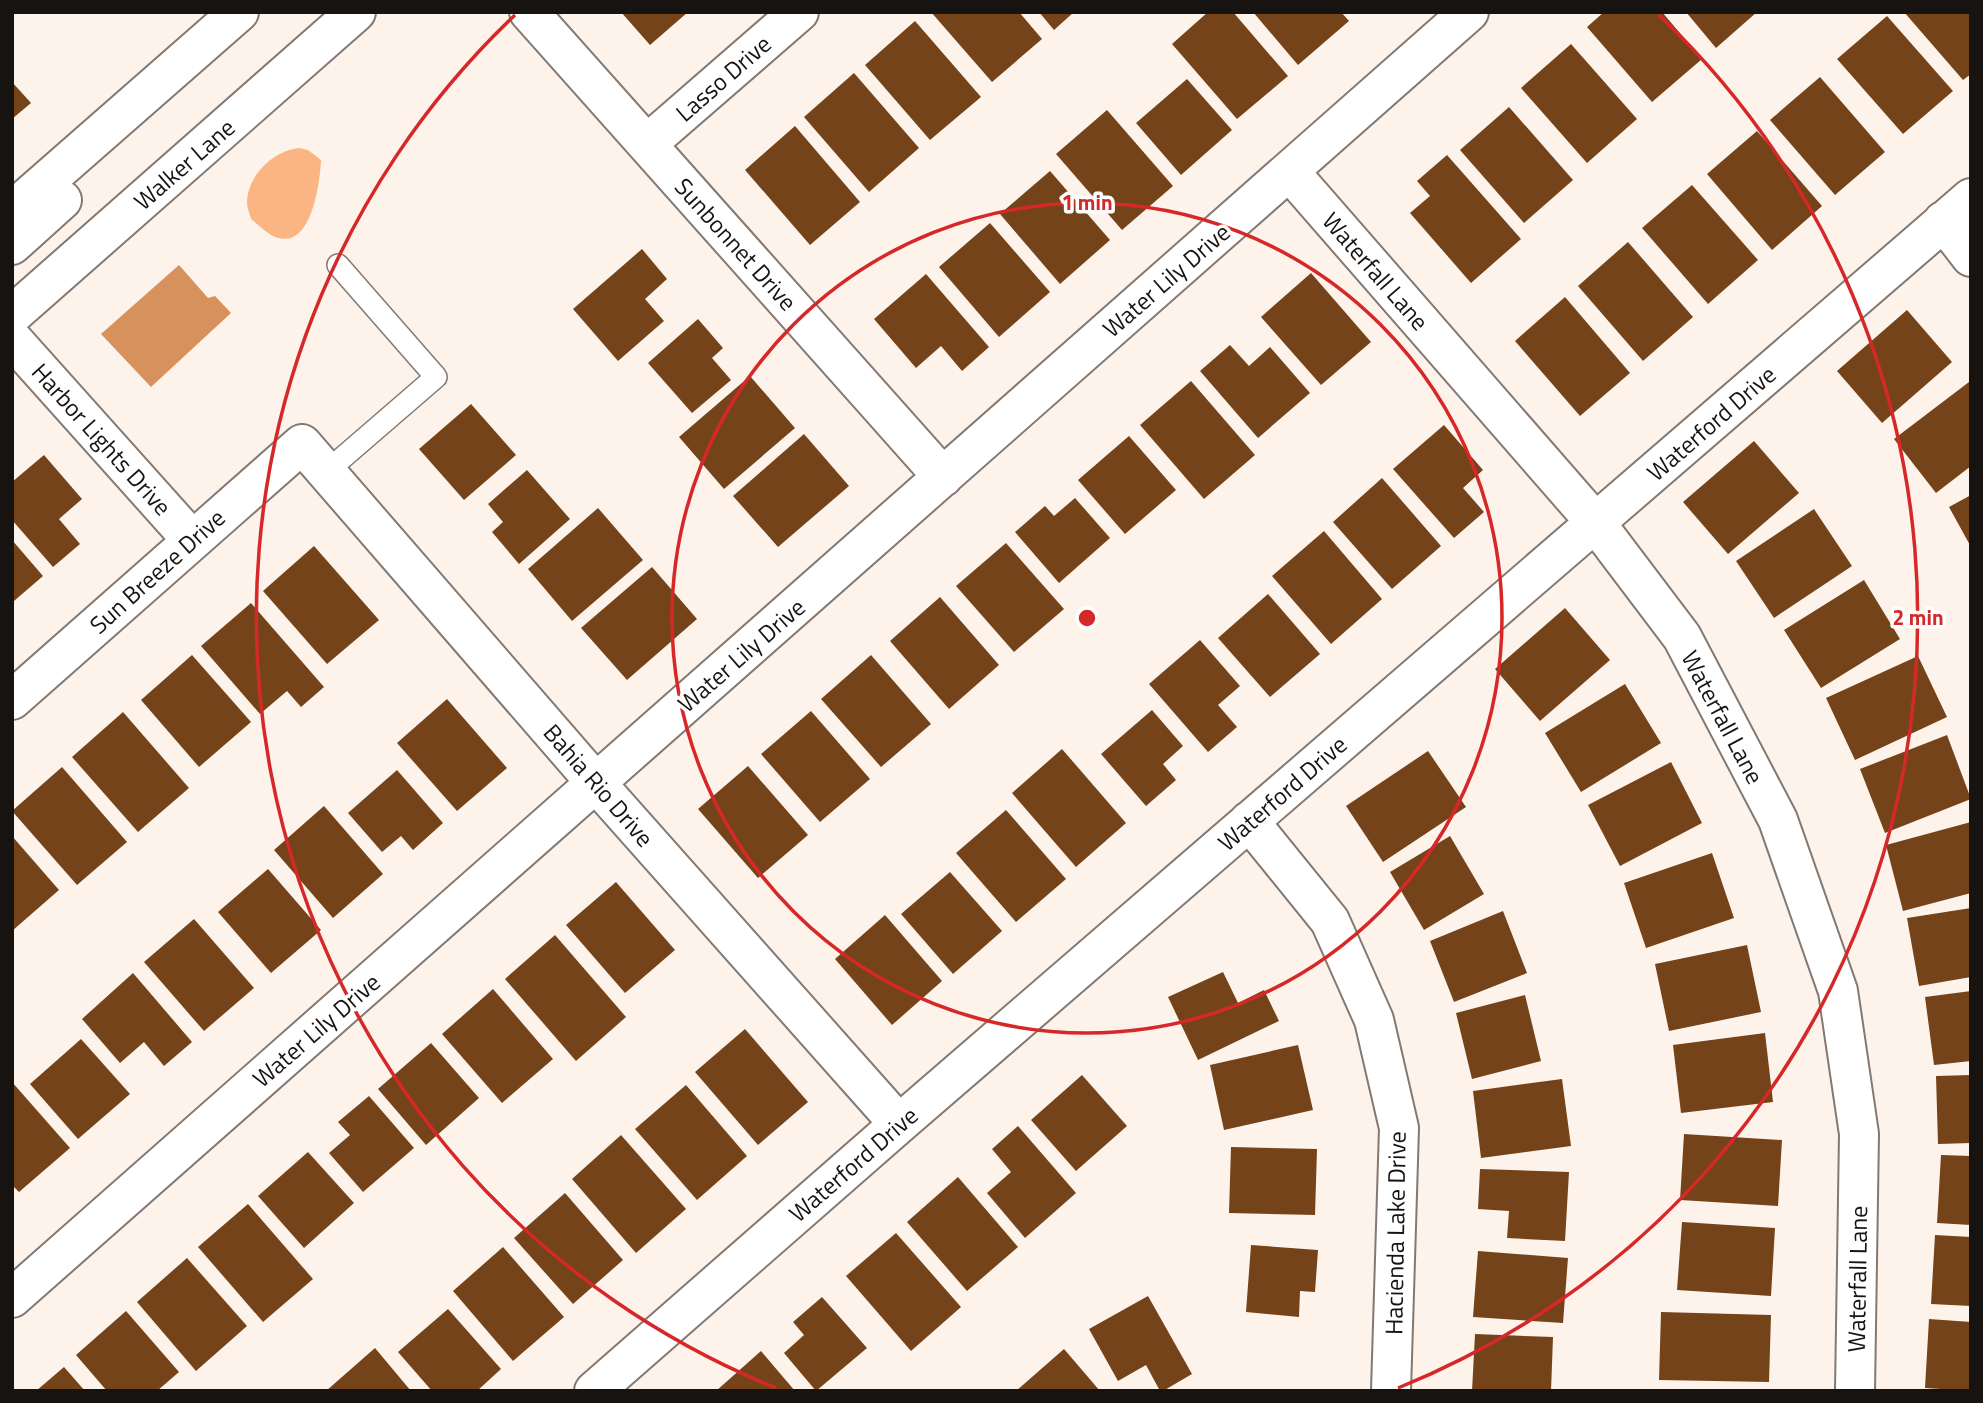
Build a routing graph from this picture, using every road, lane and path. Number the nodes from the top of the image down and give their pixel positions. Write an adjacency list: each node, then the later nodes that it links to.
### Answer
1 (239, 12): 6 (street)
2 (356, 12): 14 (street, Walker Lane)
3 (529, 12): 7 (street, Sunbonnet Drive)
4 (799, 12): 7 (street, Lasso Drive)
5 (1469, 12): 8 (street, Water Lily Drive)
6 (197, 49): 10 (street); 11 (street)
7 (647, 144): 17 (street, Sunbonnet Drive)
8 (1289, 171): 17 (street, Water Lily Drive); 18 (street, Waterfall Lane)
9 (1957, 209): 12 (street); 18 (street, Waterford Drive)
10 (12, 211)
11 (12, 245)
12 (1971, 257)
13 (338, 265): 16 (lane)
14 (12, 315)
15 (12, 339): 19 (street, Harbor Lights Drive)
16 (314, 458): 19 (street, Sun Breeze Drive); 21 (street, Bahia Rio Drive)
17 (943, 477): 21 (street, Water Lily Drive)
18 (1595, 522): 22 (street, Waterford Drive); 27 (street, Waterfall Lane)
19 (192, 540): 20 (street, Sun Breeze Drive)
20 (12, 699)
21 (596, 783): 23 (street, Bahia Rio Drive); 24 (street, Water Lily Drive)
22 (1249, 821): 23 (street, Waterford Drive); 26 (street, Hacienda Lake Drive)
23 (899, 1124): 25 (street, Waterford Drive)
24 (12, 1298)
25 (594, 1391)
26 (1391, 1391)
27 (1855, 1391)

